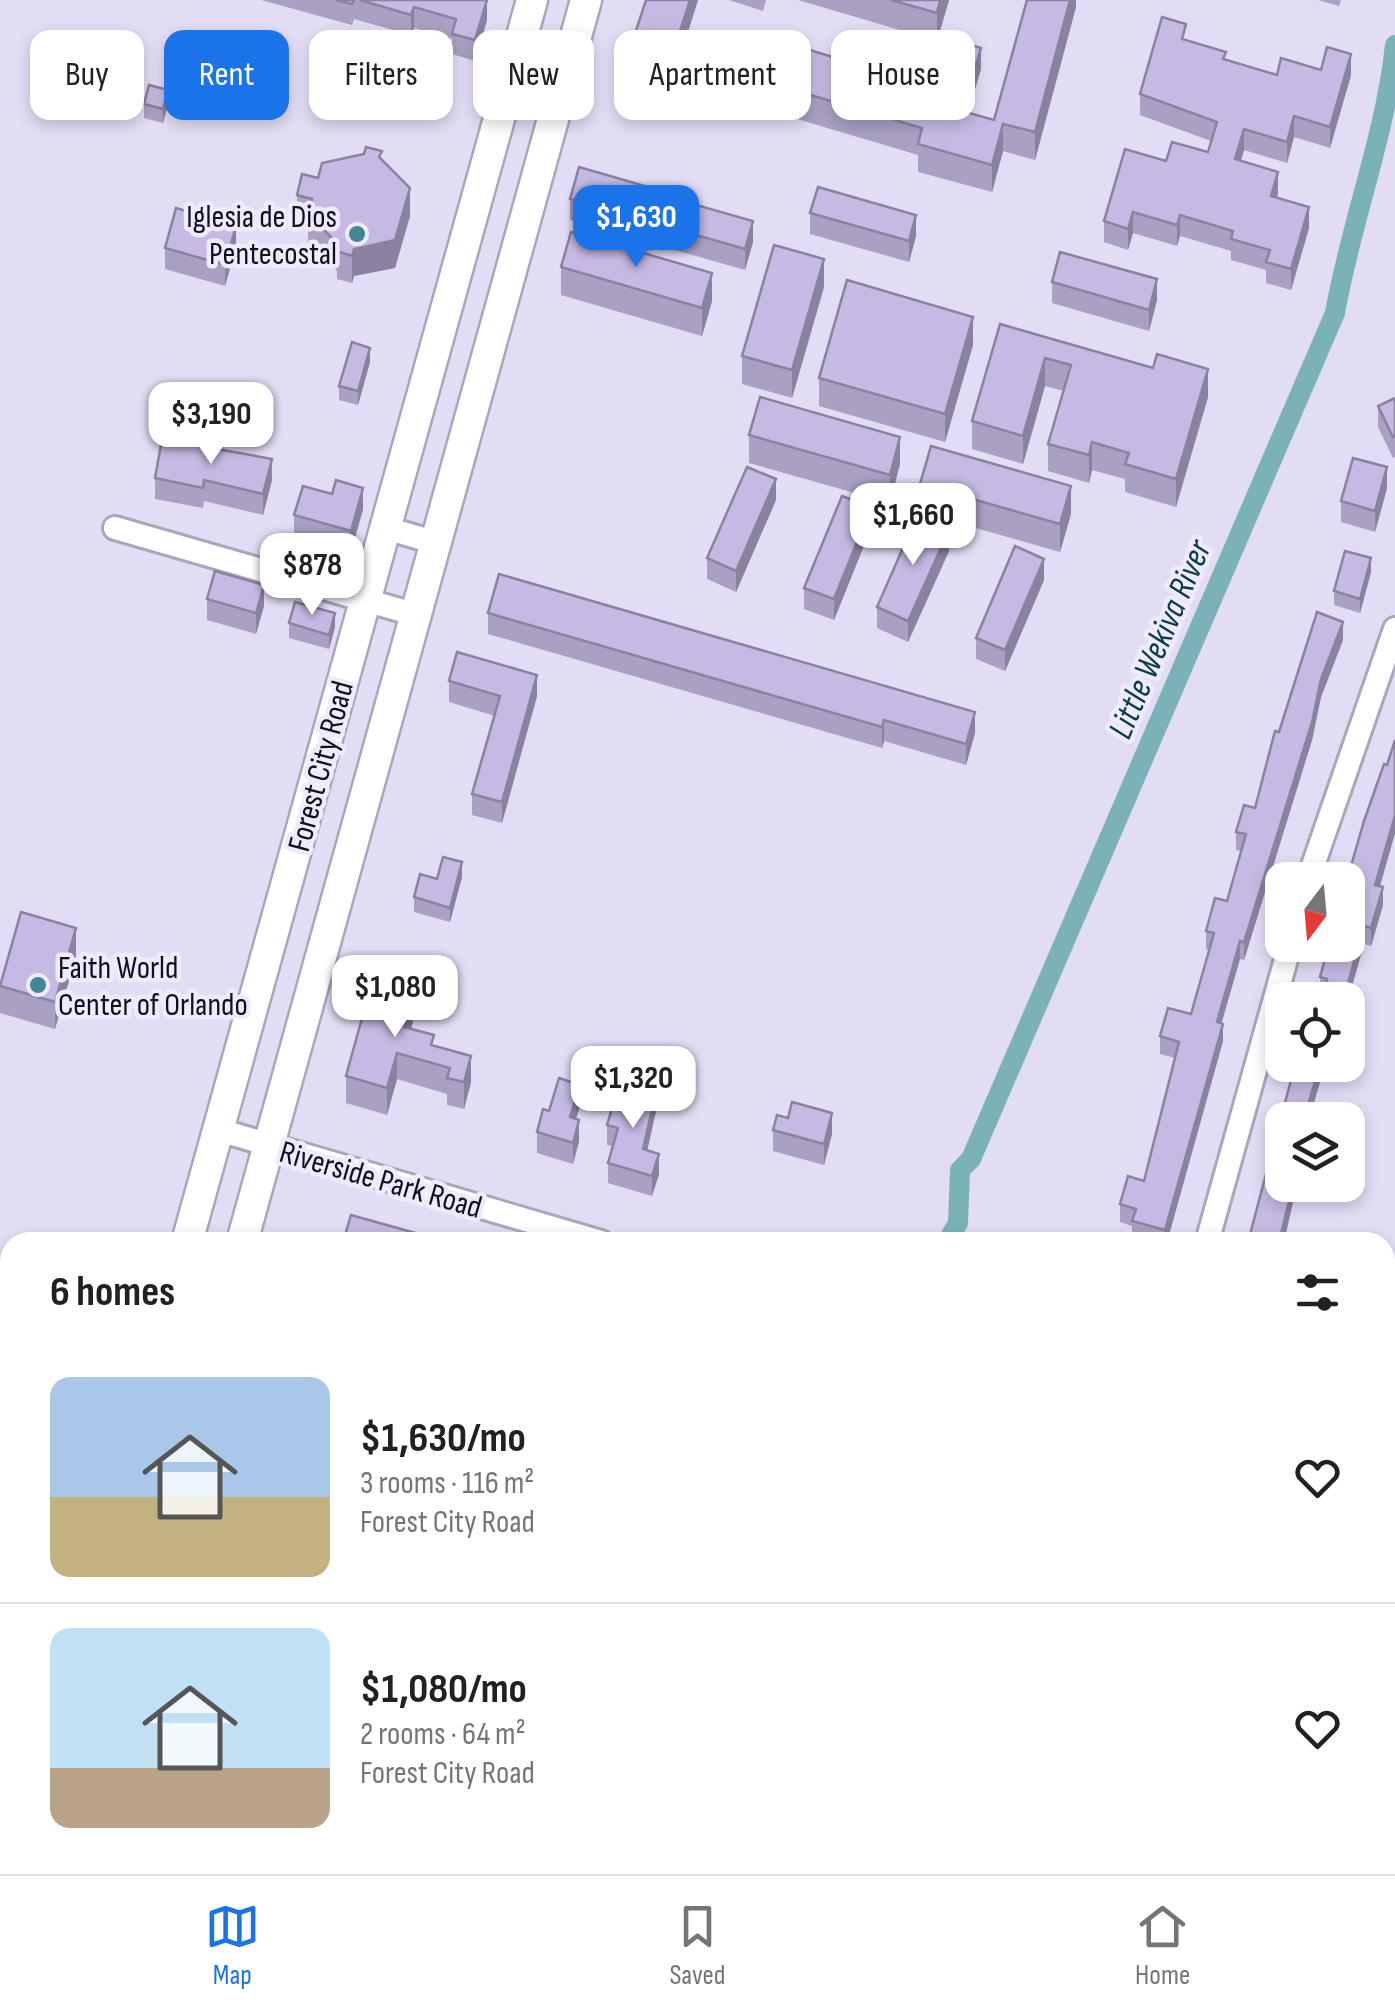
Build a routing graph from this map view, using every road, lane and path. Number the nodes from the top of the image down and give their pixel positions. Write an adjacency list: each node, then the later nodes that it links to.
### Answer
1 (532, 0): 4 (main road, Forest City Road)
2 (586, 0): 5 (main road, Forest City Road)
3 (115, 528): 6 (street)
4 (386, 528): 5 (street); 6 (main road, Forest City Road)
5 (437, 543): 7 (main road, Forest City Road)
6 (366, 600): 7 (street); 11 (main road, Forest City Road)
7 (416, 615): 12 (main road, Forest City Road)
8 (1395, 630): 9 (street)
9 (1314, 862)
10 (1285, 962): 16 (street)
11 (219, 1130): 12 (street, Riverside Park Road); 13 (main road, Forest City Road)
12 (270, 1146): 14 (main road, Forest City Road); 15 (street, Riverside Park Road)
13 (190, 1232)
14 (245, 1232)
15 (567, 1232)
16 (1210, 1232)

